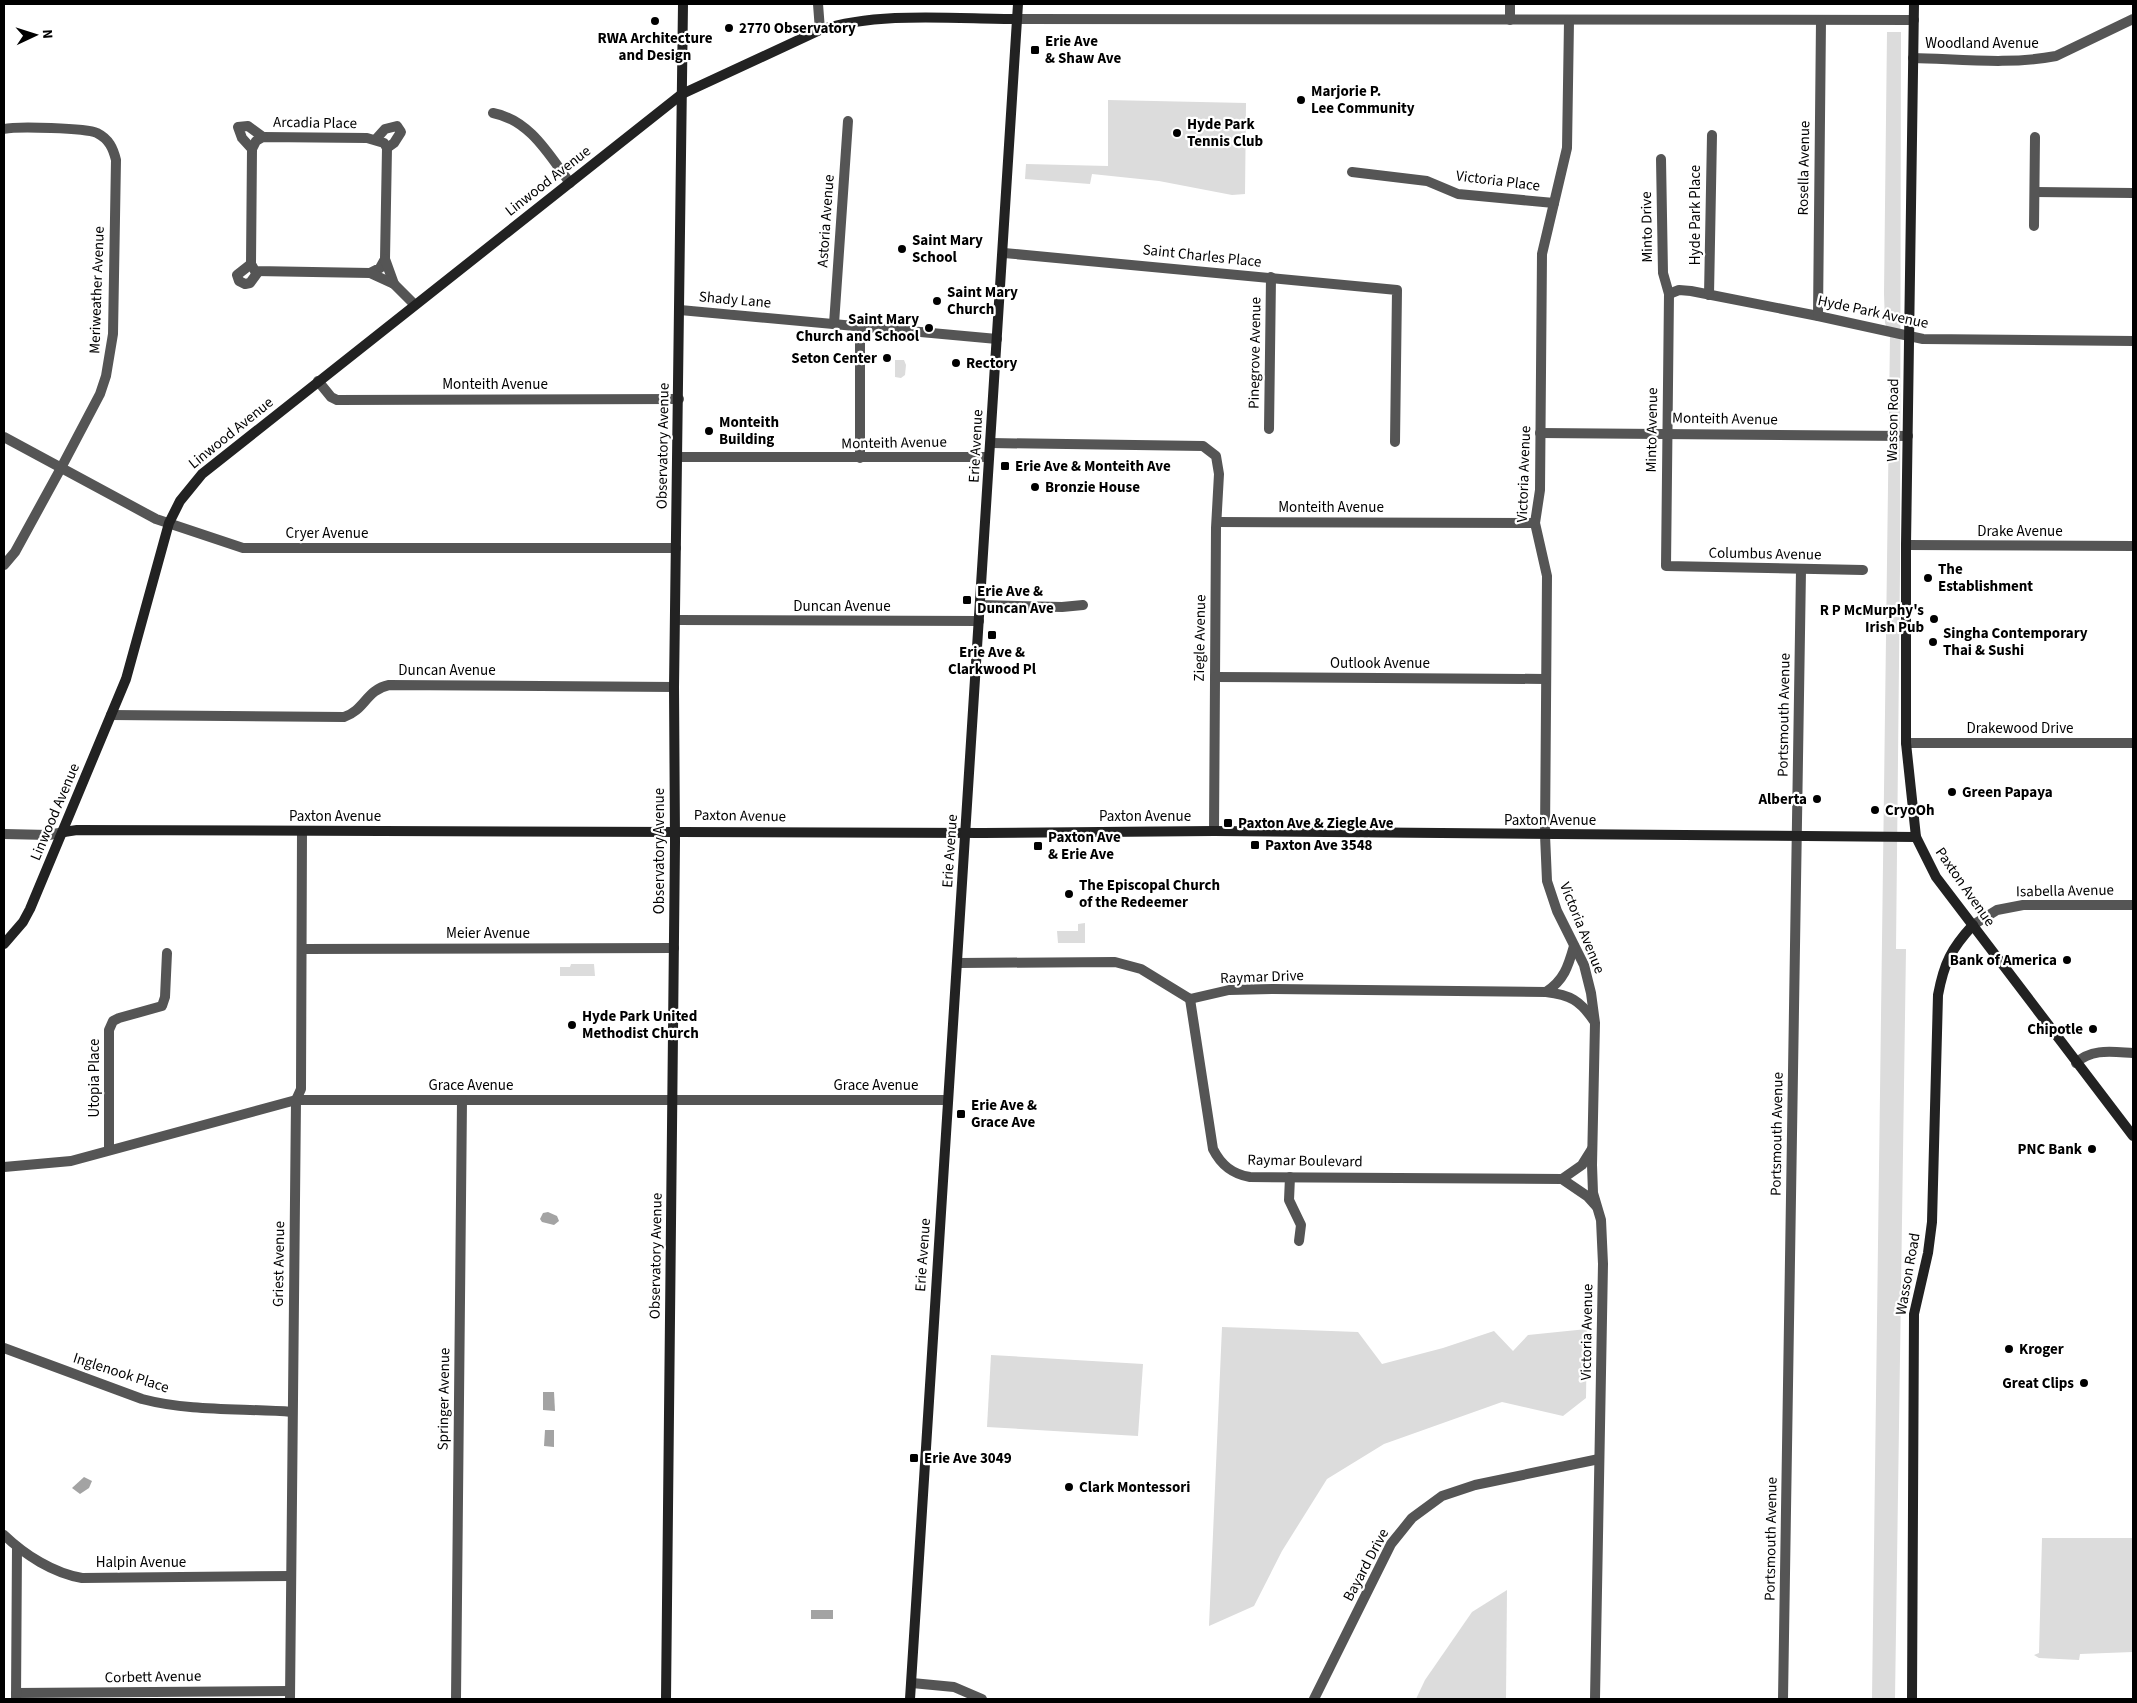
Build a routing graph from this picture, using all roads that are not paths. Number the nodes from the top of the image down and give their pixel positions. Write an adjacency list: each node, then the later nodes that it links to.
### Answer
1 (682, 4): 14 (street, Observatory Avenue)
2 (818, 4): 12 (street)
3 (1018, 4): 6 (street, Erie Avenue)
4 (1510, 4): 8 (street)
5 (1914, 4): 10 (street, Wasson Road)
6 (1017, 19): 8 (street); 12 (street, Linwood Avenue); 31 (street, Erie Avenue)
7 (2133, 19): 13 (street, Woodland Avenue)
8 (1510, 20): 11 (street)
9 (1821, 20): 10 (street); 11 (street); 42 (street, Rosella Avenue)
10 (1914, 20): 13 (street, Wasson Road)
11 (1569, 21): 29 (street, Victoria Avenue)
12 (820, 30): 14 (street, Linwood Avenue)
13 (1913, 58): 45 (street, Wasson Road)
14 (682, 94): 26 (street, Linwood Avenue); 41 (street, Observatory Avenue)
15 (493, 113): 26 (street)
16 (848, 121): 43 (street, Astoria Avenue)
17 (4, 129): 60 (street, Meriweather Avenue)
18 (1712, 135): 39 (street, Hyde Park Place)
19 (264, 137): 21 (street, Arcadia Place); 22 (street, Arcadia Place); 22 (street)
20 (2035, 137): 27 (street)
21 (376, 139): 23 (street, Arcadia Place); 23 (street)
22 (252, 148): 33 (street)
23 (387, 148): 32 (street)
24 (1661, 158): 38 (street, Minto Drive)
25 (1352, 172): 29 (street, Victoria Place)
26 (570, 183): 40 (street, Linwood Avenue)
27 (2035, 192): 28 (street); 30 (street)
28 (2133, 193)
29 (1554, 203): 51 (street, Victoria Avenue)
30 (2034, 226)
31 (1004, 253): 36 (street, Saint Charles Place); 46 (street, Erie Avenue)
32 (384, 259): 35 (street); 37 (street)
33 (250, 264): 34 (street); 34 (street)
34 (258, 272): 35 (street)
35 (370, 273): 37 (street)
36 (1271, 277): 50 (street, Pinegrove Avenue); 55 (street, Saint Charles Place)
37 (394, 284): 40 (street)
38 (1669, 294): 39 (street, Hyde Park Avenue); 52 (street, Minto Avenue)
39 (1709, 295): 42 (street, Hyde Park Avenue)
40 (414, 304): 48 (street, Linwood Avenue)
41 (680, 310): 43 (street, Shady Lane); 49 (street, Observatory Avenue)
42 (1818, 316): 45 (street, Hyde Park Avenue)
43 (834, 324): 44 (street, Shady Lane)
44 (860, 327): 46 (street, Shady Lane); 59 (street)
45 (1910, 337): 47 (street, Hyde Park Avenue); 53 (street, Wasson Road)
46 (997, 339): 56 (street, Erie Avenue)
47 (2133, 342)
48 (318, 382): 49 (street, Monteith Avenue); 62 (street, Linwood Avenue)
49 (679, 399): 57 (street, Observatory Avenue)
50 (1269, 429)
51 (1540, 433): 52 (street, Monteith Avenue); 63 (street, Victoria Avenue)
52 (1667, 434): 53 (street, Monteith Avenue); 68 (street, Minto Avenue)
53 (1908, 436): 64 (street, Wasson Road)
54 (4, 437): 60 (street, Cryer Avenue)
55 (1395, 442)
56 (990, 443): 58 (street, Erie Avenue); 61 (street, Ziegle Avenue)
57 (678, 457): 59 (street, Monteith Avenue); 66 (street, Observatory Avenue)
58 (989, 457): 59 (street, Monteith Avenue); 71 (street, Erie Avenue)
59 (860, 458)
60 (61, 468): 62 (street, Cryer Avenue); 67 (street, Meriweather Avenue)
61 (1217, 522): 63 (street, Monteith Avenue); 75 (street, Ziegle Avenue)
62 (169, 523): 66 (street, Cryer Avenue); 78 (street, Linwood Avenue)
63 (1535, 523): 76 (street, Victoria Avenue)
64 (1906, 545): 65 (street, Drake Avenue); 79 (street, Wasson Road)
65 (2133, 546)
66 (676, 548): 73 (street, Observatory Avenue)
67 (4, 565)
68 (1666, 566): 69 (street, Columbus Avenue)
69 (1801, 570): 70 (street, Columbus Avenue); 88 (street, Portsmouth Avenue)
70 (1863, 570)
71 (980, 605): 72 (street); 74 (street, Erie Avenue)
72 (1083, 605)
73 (676, 620): 74 (street, Duncan Avenue); 77 (street, Observatory Avenue)
74 (979, 621): 85 (street, Erie Avenue)
75 (1215, 677): 76 (street, Outlook Avenue); 83 (street, Ziegle Avenue)
76 (1545, 679): 87 (street, Victoria Avenue)
77 (674, 686): 78 (street, Duncan Avenue); 81 (street, Observatory Avenue)
78 (112, 715): 84 (street, Linwood Avenue)
79 (1906, 743): 80 (street, Drakewood Drive); 89 (street, Wasson Road)
80 (2133, 743)
81 (675, 830): 82 (street, Paxton Avenue); 85 (street, Paxton Avenue); 94 (street, Observatory Avenue)
82 (302, 831): 84 (street, Paxton Avenue); 95 (street, Griest Avenue)
83 (1214, 831): 85 (street, Paxton Avenue); 87 (street, Paxton Avenue)
84 (64, 832): 86 (street, Paxton Avenue); 92 (street, Linwood Avenue)
85 (966, 833): 97 (street, Erie Avenue)
86 (4, 834)
87 (1545, 835): 88 (street, Paxton Avenue); 93 (street, Victoria Avenue)
88 (1798, 836): 89 (street, Paxton Avenue); 130 (street, Portsmouth Avenue)
89 (1916, 837): 91 (street, Paxton Avenue)
90 (2133, 905): 91 (street, Isabella Avenue)
91 (1973, 925): 102 (street, Paxton Avenue); 131 (street, Wasson Road)
92 (4, 944)
93 (1574, 946): 98 (street); 100 (street, Victoria Avenue)
94 (674, 948): 95 (street, Meier Avenue); 105 (street, Observatory Avenue)
95 (303, 949): 103 (street, Griest Avenue)
96 (167, 953): 109 (street, Utopia Place)
97 (959, 963): 99 (street); 106 (street, Erie Avenue)
98 (1546, 992): 99 (street, Raymar Drive); 100 (street, Raymar Drive)
99 (1190, 999): 111 (street, Raymar Boulevard)
100 (1595, 1023): 108 (street, Victoria Avenue)
101 (2133, 1053): 102 (street)
102 (2076, 1063): 107 (street, Paxton Avenue)
103 (296, 1100): 104 (street, Grace Avenue); 109 (street, Grace Avenue); 116 (street, Griest Avenue)
104 (462, 1100): 105 (street, Grace Avenue); 124 (street, Springer Avenue)
105 (672, 1100): 106 (street, Grace Avenue); 125 (street, Observatory Avenue)
106 (948, 1100): 121 (street, Erie Avenue)
107 (2133, 1136)
108 (1592, 1148): 112 (street); 113 (street, Victoria Avenue)
109 (109, 1150): 110 (street, Grace Avenue)
110 (4, 1167)
111 (1290, 1177): 112 (street, Raymar Boulevard); 114 (street)
112 (1562, 1179): 113 (street)
113 (1596, 1207): 117 (street, Victoria Avenue)
114 (1299, 1241)
115 (4, 1348): 116 (street, Inglenook Place)
116 (292, 1412): 120 (street, Griest Avenue)
117 (1599, 1459): 128 (street, Bayard Drive); 129 (street, Victoria Avenue)
118 (4, 1535): 119 (street, Halpin Avenue)
119 (17, 1547): 120 (street, Halpin Avenue); 123 (street)
120 (291, 1576): 122 (street, Griest Avenue)
121 (912, 1682): 126 (street, Erie Avenue); 127 (street)
122 (290, 1695): 123 (street, Corbett Avenue)
123 (16, 1696)
124 (456, 1699)
125 (666, 1699)
126 (910, 1699)
127 (982, 1699)
128 (1314, 1699)
129 (1595, 1699)
130 (1784, 1699)
131 (1912, 1699)

